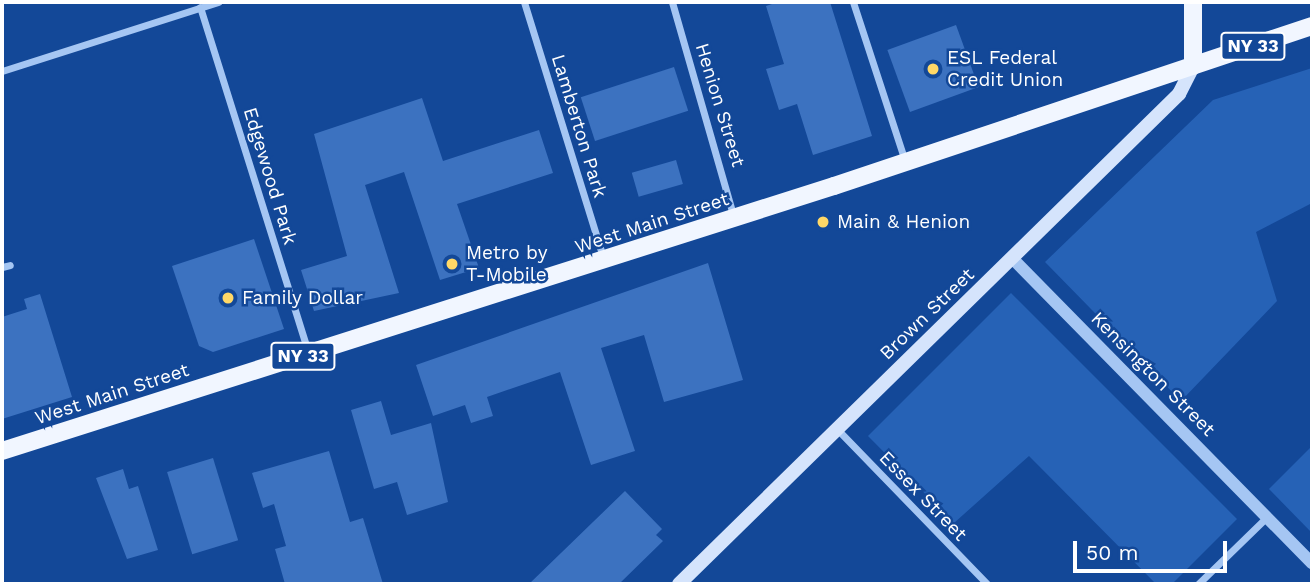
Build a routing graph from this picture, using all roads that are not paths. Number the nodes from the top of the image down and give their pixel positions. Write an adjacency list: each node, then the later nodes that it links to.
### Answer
1 (218, 2): 6 (street)
2 (524, 2): 13 (street, Lamberton Park)
3 (672, 2): 11 (street, Henion Street)
4 (853, 2): 10 (street)
5 (1193, 2): 8 (main road)
6 (200, 7): 9 (street); 14 (street, Edgewood Park)
7 (1312, 26): 8 (main road, West Main Street / NY 33)
8 (1193, 66): 10 (main road, West Main Street / NY 33); 12 (main road, Brown Street)
9 (2, 71)
10 (905, 162): 11 (main road, West Main Street / NY 33)
11 (734, 218): 13 (main road, West Main Street / NY 33)
12 (1012, 258): 15 (main road, Brown Street); 17 (street, Kensington Street)
13 (604, 260): 14 (main road, West Main Street / NY 33)
14 (309, 354): 16 (main road, West Main Street / NY 33)
15 (837, 429): 20 (main road, Brown Street); 21 (street, Essex Street)
16 (2, 451)
17 (1268, 517): 18 (street, Kensington Street); 19 (street)
18 (1312, 563)
19 (1208, 581): 22 (street)
20 (679, 584)
21 (987, 584)
22 (1198, 584)

